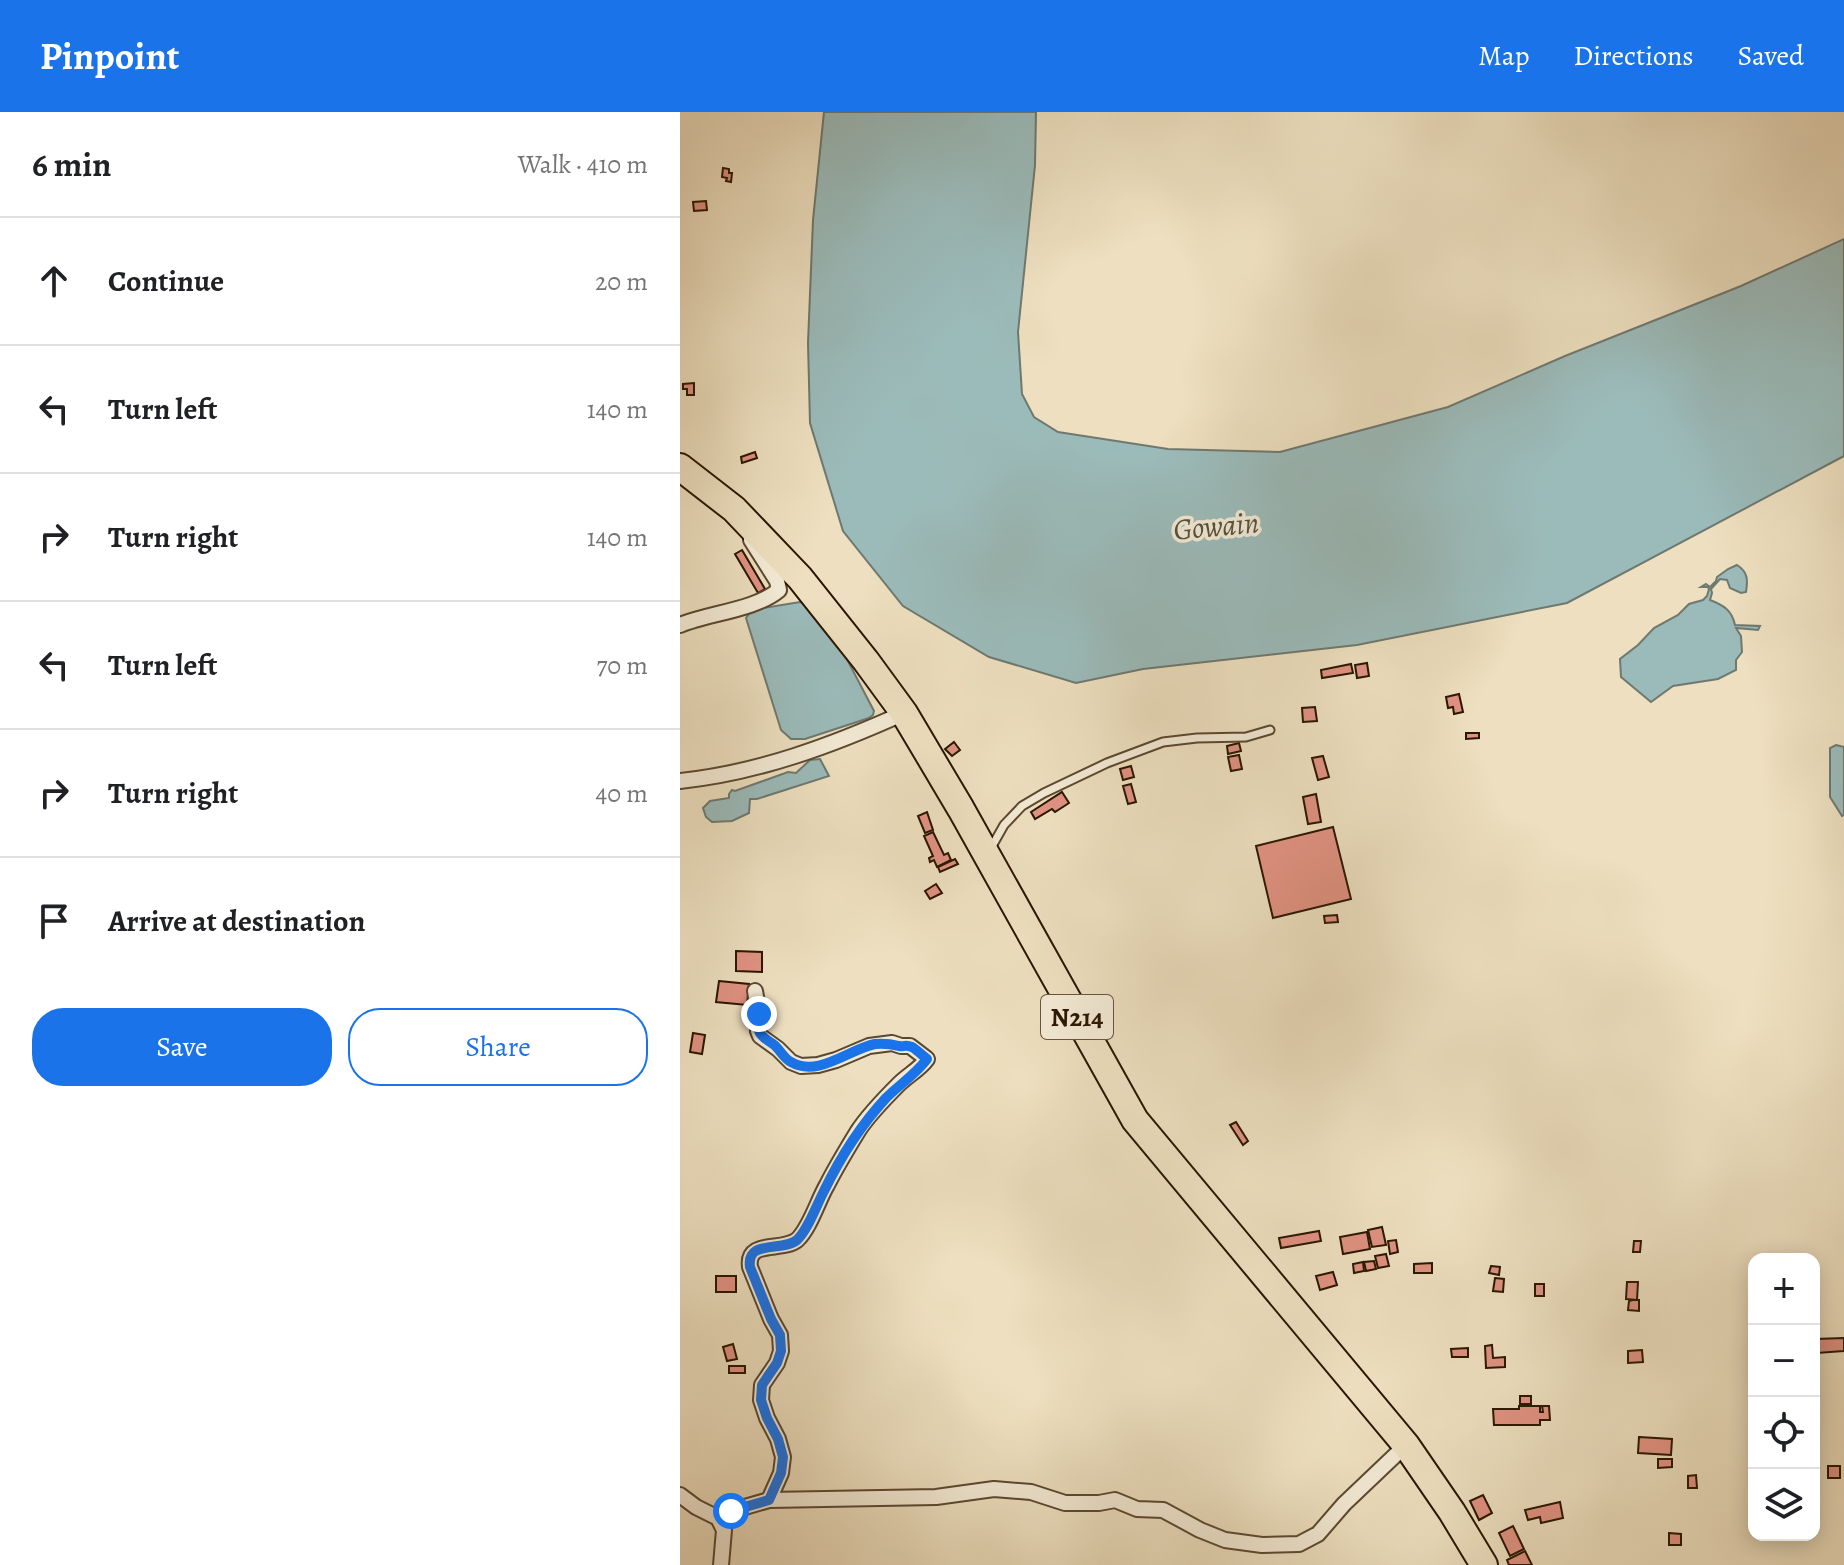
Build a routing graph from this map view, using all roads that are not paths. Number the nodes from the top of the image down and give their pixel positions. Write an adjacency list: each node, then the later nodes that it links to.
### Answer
1 (680, 467): 2 (highway, N214)
2 (734, 509): 3 (street); 4 (highway, N214)
3 (680, 625)
4 (904, 713): 6 (street); 7 (highway, N214)
5 (1270, 730): 7 (lane)
6 (680, 781)
7 (987, 857): 9 (highway, N214)
8 (755, 991): 11 (street)
9 (1406, 1445): 11 (street); 14 (highway, N214)
10 (680, 1495): 12 (street)
11 (769, 1500): 12 (street)
12 (718, 1518): 13 (street)
13 (721, 1565)
14 (1484, 1565)

